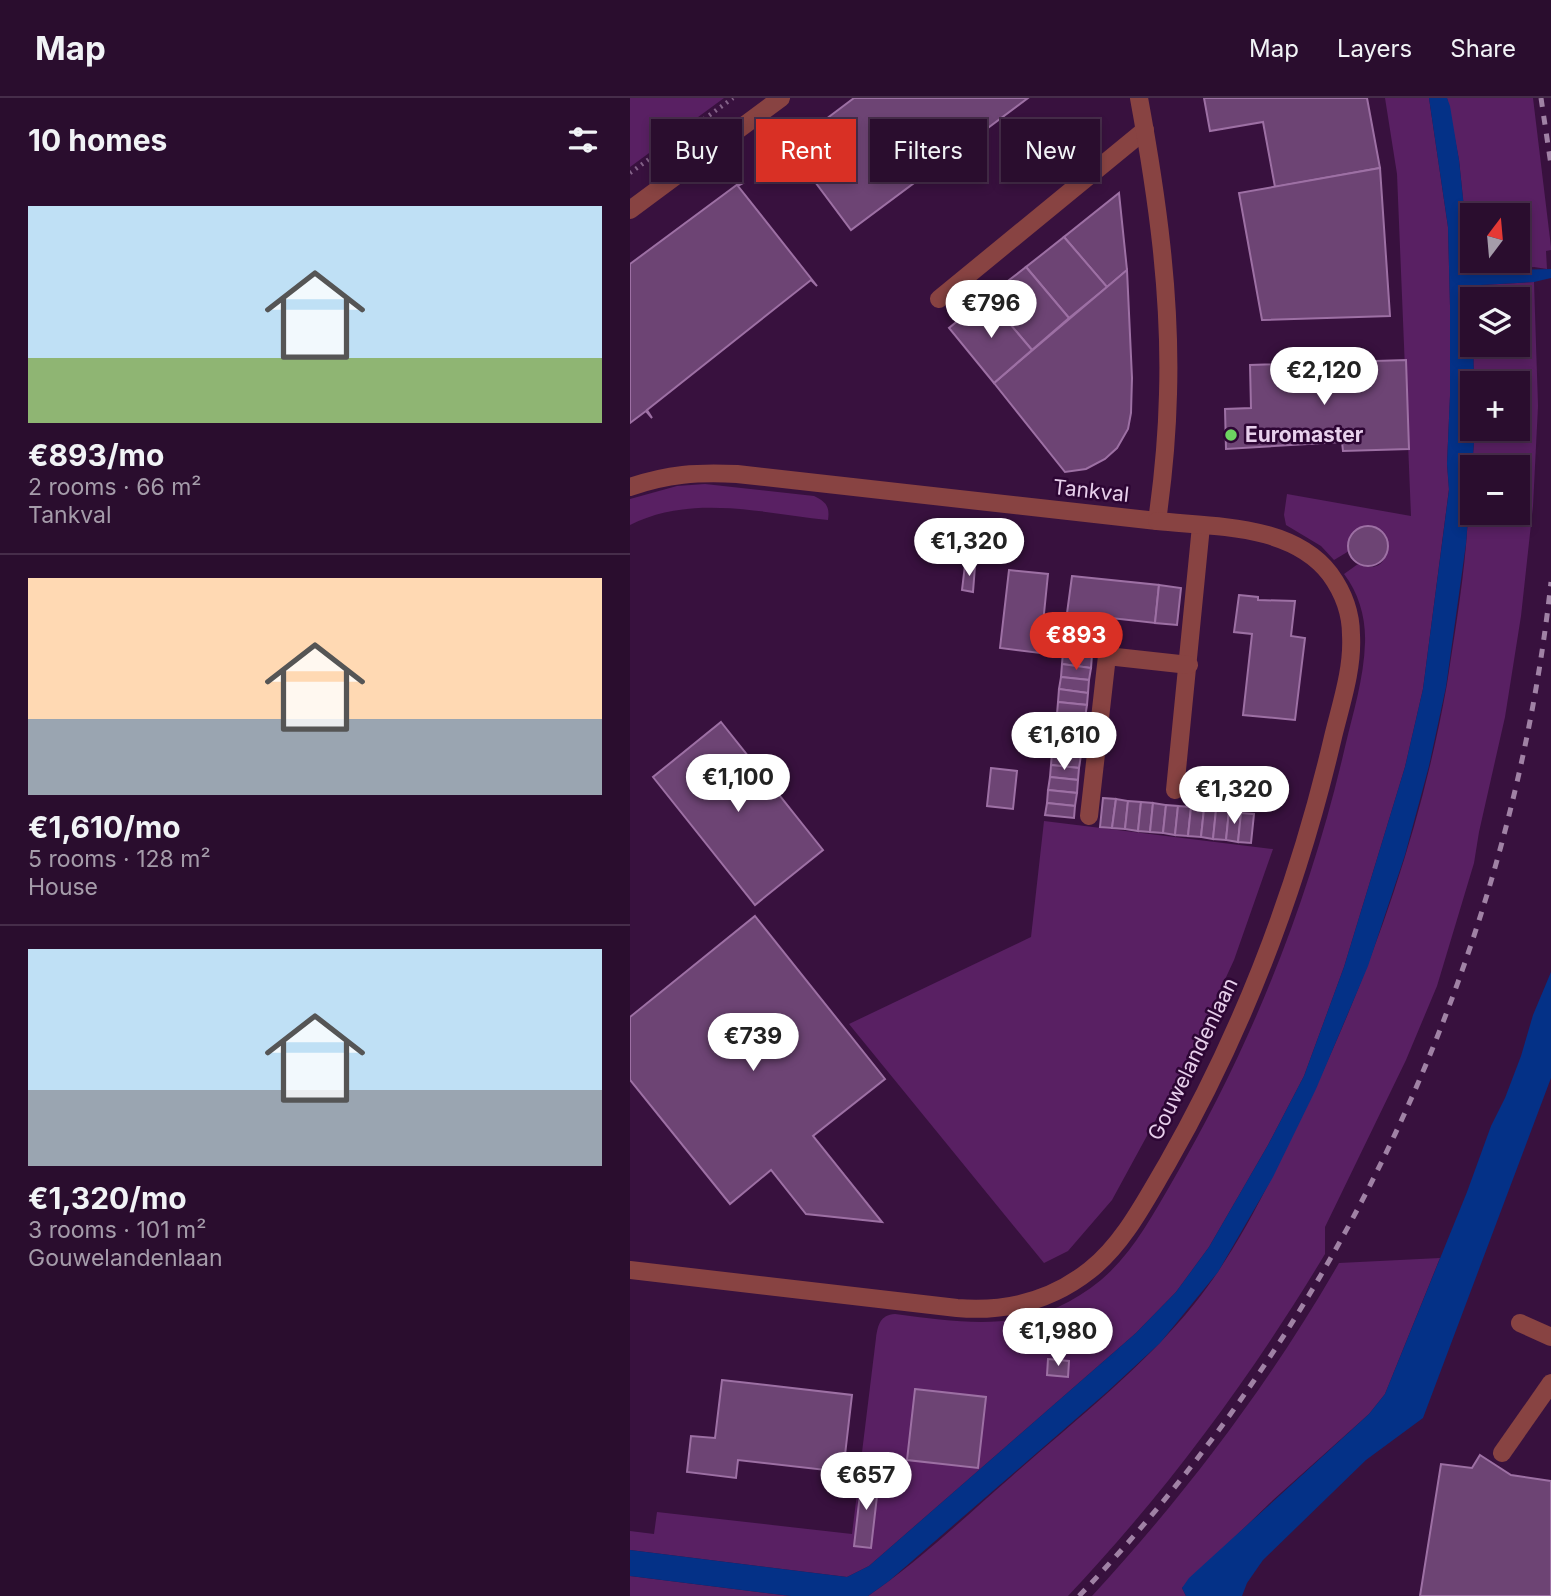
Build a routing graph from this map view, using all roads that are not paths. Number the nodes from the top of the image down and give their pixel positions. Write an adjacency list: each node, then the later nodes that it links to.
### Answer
1 (781, 98): 4 (street)
2 (1139, 98): 3 (street, Tankval)
3 (1145, 130): 5 (street); 7 (street, Tankval)
4 (630, 210)
5 (939, 299)
6 (630, 487): 7 (street, Tankval)
7 (1157, 522): 8 (street, Gouwelandenlaan)
8 (1201, 526): 9 (street); 12 (street, Gouwelandenlaan)
9 (1189, 665): 10 (street); 11 (street)
10 (1175, 790)
11 (1089, 816)
12 (630, 1269)
13 (1520, 1323): 14 (street)
14 (1551, 1337)
15 (1551, 1383): 16 (street)
16 (1502, 1453)

